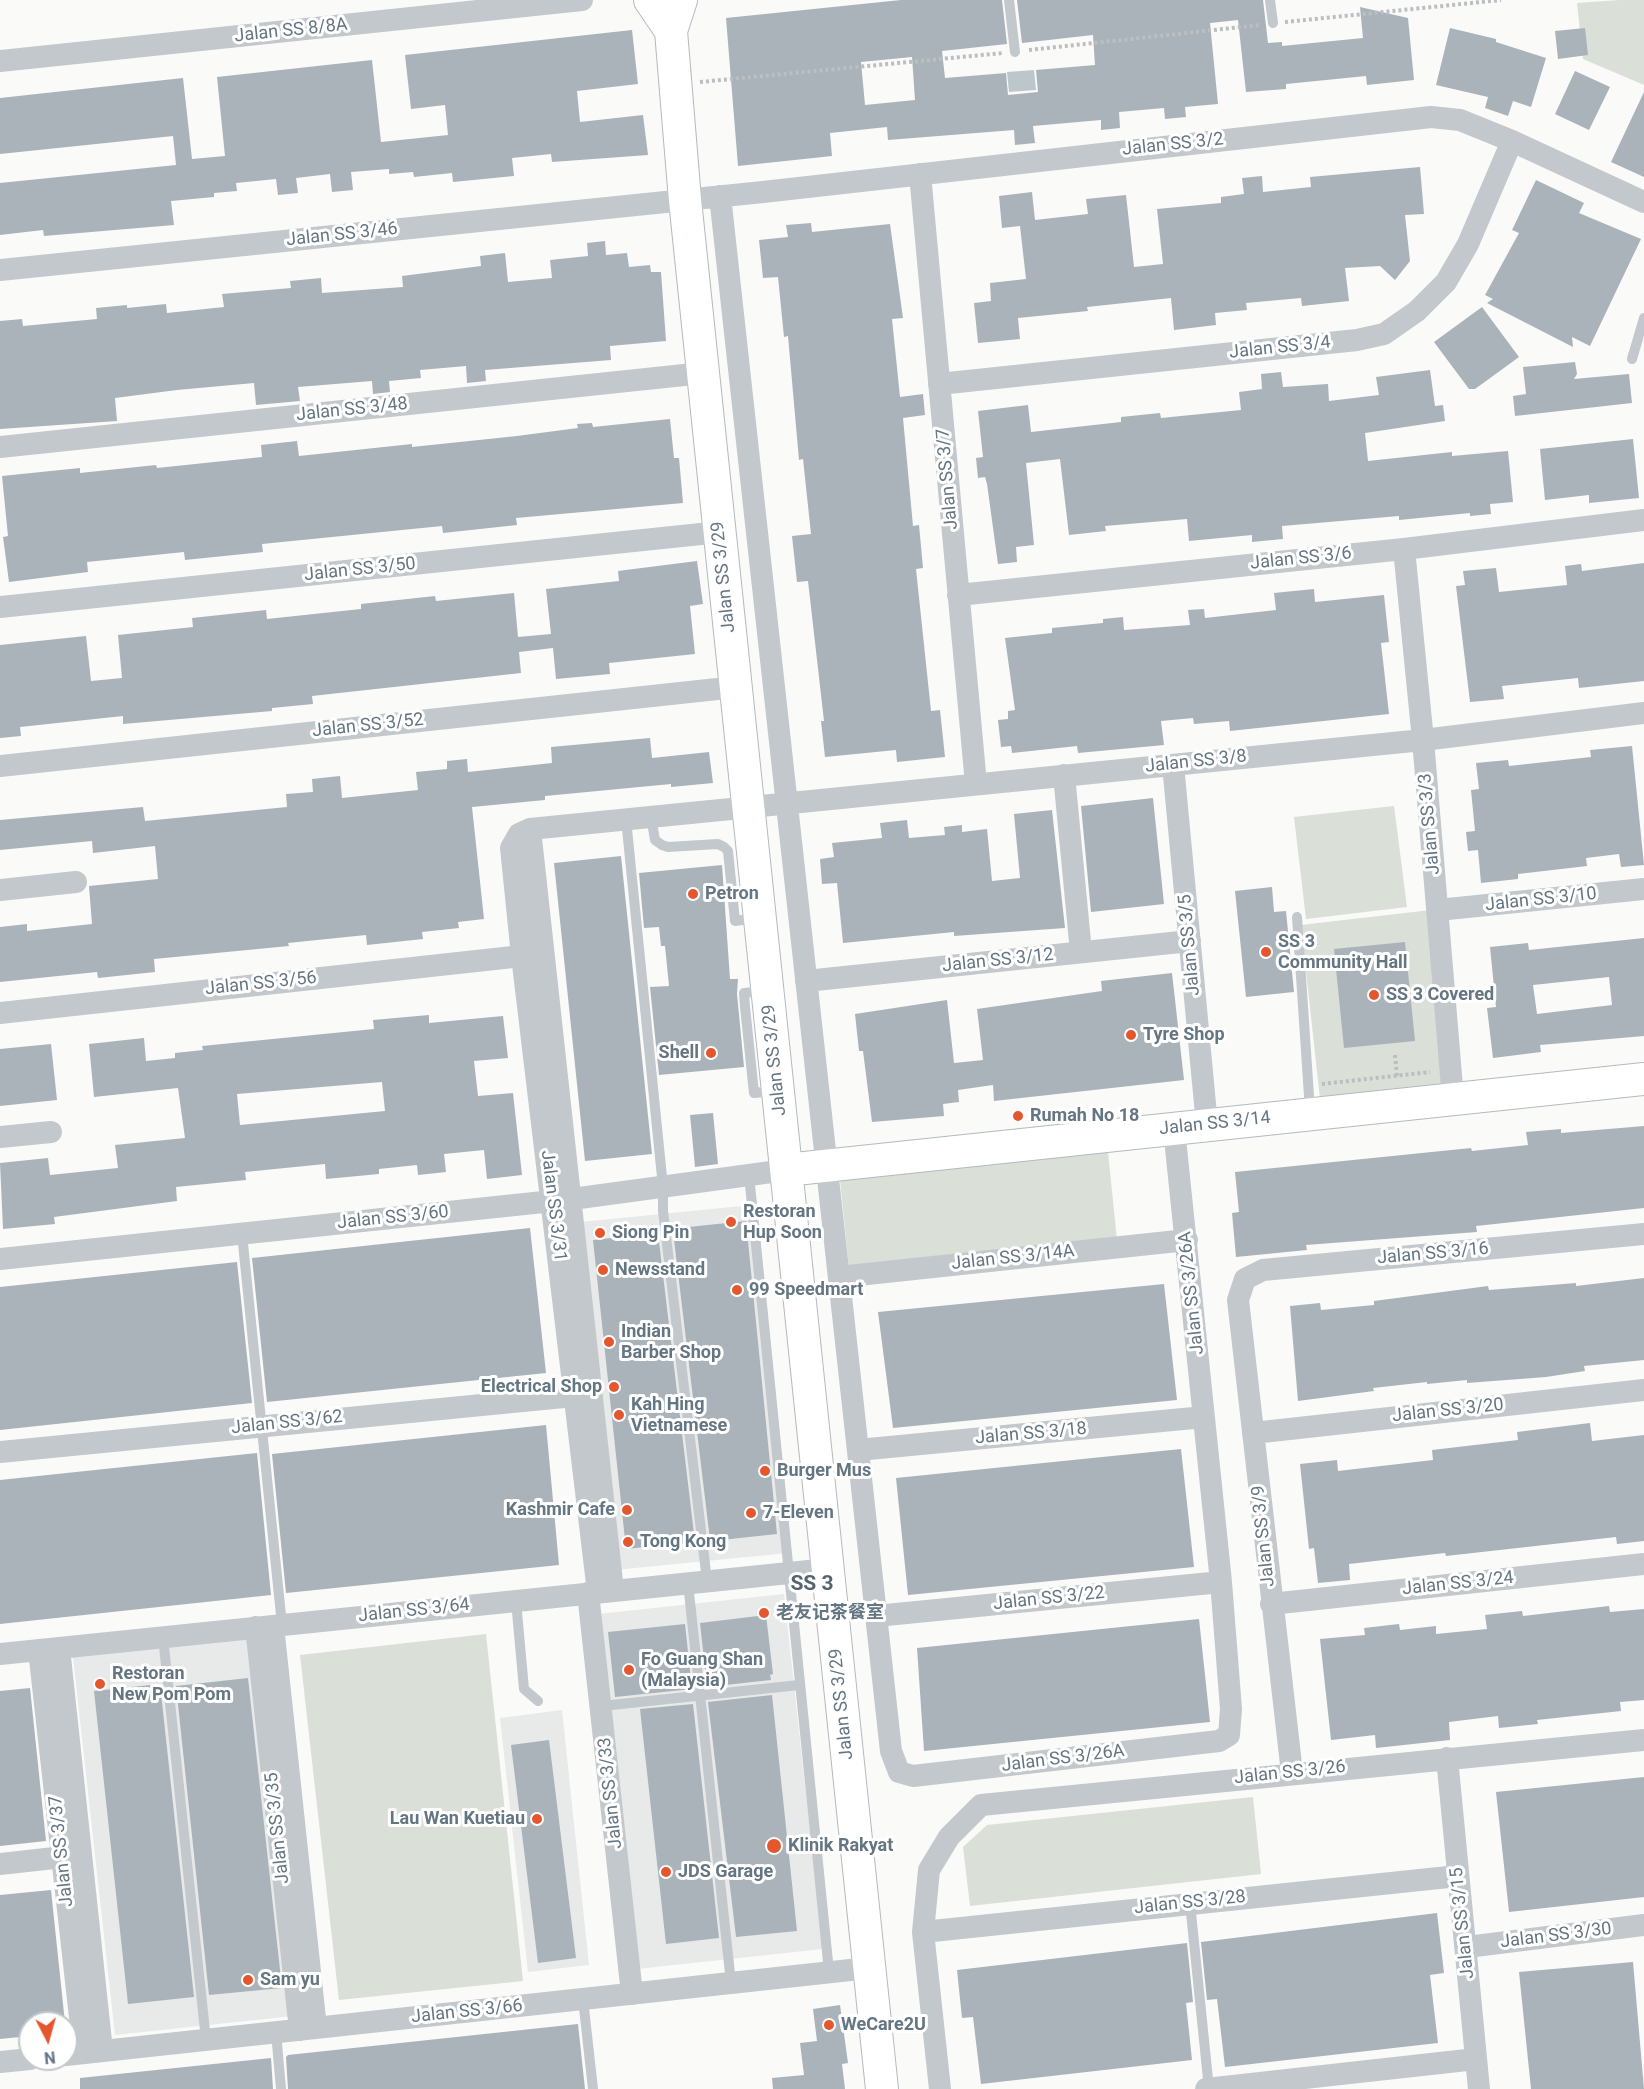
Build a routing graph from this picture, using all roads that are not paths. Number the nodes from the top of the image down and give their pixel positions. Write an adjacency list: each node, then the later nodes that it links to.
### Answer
1 (582, 0): 9 (street, Jalan SS 8/8A)
2 (650, 0): 7 (street, Jalan SS 3/29)
3 (681, 0): 7 (street, Jalan SS 3/29)
4 (1009, 0): 8 (lane)
5 (1270, 0): 6 (lane)
6 (1273, 24)
7 (671, 31): 13 (street, Jalan SS 3/29)
8 (1015, 52)
9 (0, 62)
10 (1512, 141): 11 (street, Jalan SS 3/2); 14 (street, Jalan SS 3/2); 19 (street, Jalan SS 3/4)
11 (920, 174): 12 (street, Jalan SS 3/2); 19 (street, Jalan SS 3/7)
12 (720, 196): 13 (street, Jalan SS 3/2); 33 (street, Jalan SS 3/26A)
13 (685, 200): 15 (street, Jalan SS 3/46); 18 (street, Jalan SS 3/29)
14 (1644, 202)
15 (0, 270)
16 (1644, 318): 17 (lane)
17 (1632, 358)
18 (703, 373): 20 (street, Jalan SS 3/48); 22 (street, Jalan SS 3/29)
19 (939, 384): 24 (street, Jalan SS 3/7)
20 (0, 447)
21 (1644, 520): 23 (street, Jalan SS 3/6)
22 (720, 532): 25 (street, Jalan SS 3/50); 26 (street, Jalan SS 3/29)
23 (1404, 549): 24 (street, Jalan SS 3/6); 28 (street, Jalan SS 3/3)
24 (958, 595): 32 (street, Jalan SS 3/7)
25 (0, 607)
26 (736, 687): 30 (street, Jalan SS 3/52); 34 (street, Jalan SS 3/29)
27 (1644, 713): 28 (street, Jalan SS 3/8)
28 (1423, 740): 29 (street, Jalan SS 3/8); 41 (street, Jalan SS 3/3)
29 (1173, 765): 31 (street, Jalan SS 3/8); 44 (street, Jalan SS 3/5)
30 (0, 766)
31 (1064, 775): 32 (street, Jalan SS 3/8); 45 (street)
32 (976, 784): 33 (street, Jalan SS 3/8)
33 (787, 804): 34 (street, Jalan SS 3/8); 47 (street, Jalan SS 3/26A)
34 (748, 807): 35 (street); 43 (street, Jalan SS 3/29)
35 (651, 817): 36 (street); 43 (lane)
36 (626, 819): 37 (street); 59 (lane)
37 (530, 829): 46 (street, Jalan SS 3/31); 60 (street, Jalan SS 3/31)
38 (76, 882): 40 (street)
39 (1644, 889): 41 (street, Jalan SS 3/10)
40 (0, 890)
41 (1438, 910): 50 (street, Jalan SS 3/3)
42 (1297, 917): 51 (lane)
43 (760, 918): 57 (street, Jalan SS 3/29)
44 (1190, 941): 45 (street, Jalan SS 3/12); 52 (street, Jalan SS 3/5)
45 (1081, 952): 47 (street, Jalan SS 3/12)
46 (522, 956): 48 (street, Jalan SS 3/56); 60 (street, Jalan SS 3/31)
47 (806, 981): 56 (street, Jalan SS 3/26A)
48 (0, 1012)
49 (1644, 1079): 50 (street, Jalan SS 3/14)
50 (1453, 1084): 51 (street, Jalan SS 3/14)
51 (1309, 1100): 52 (street, Jalan SS 3/14)
52 (1207, 1125): 53 (street, Jalan SS 3/14)
53 (1174, 1129): 56 (street, Jalan SS 3/14); 63 (street, Jalan SS 3/26A)
54 (51, 1132): 55 (street)
55 (0, 1137)
56 (826, 1166): 57 (street, Jalan SS 3/14); 65 (street, Jalan SS 3/26A)
57 (786, 1170): 58 (street, Jalan SS 3/60); 75 (street, Jalan SS 3/29)
58 (749, 1175): 59 (street, Jalan SS 3/60); 76 (lane)
59 (663, 1186): 60 (street, Jalan SS 3/60); 77 (lane)
60 (562, 1200): 61 (street, Jalan SS 3/60); 68 (street, Jalan SS 3/31); 79 (street, Jalan SS 3/31)
61 (242, 1234): 64 (street, Jalan SS 3/60); 70 (lane)
62 (1644, 1234): 66 (street, Jalan SS 3/16)
63 (1187, 1240): 65 (street, Jalan SS 3/14A); 69 (street, Jalan SS 3/26A)
64 (0, 1259)
65 (839, 1277): 72 (street, Jalan SS 3/26A)
66 (1238, 1300): 71 (street, Jalan SS 3/9)
67 (1644, 1390): 71 (street, Jalan SS 3/20)
68 (574, 1396): 70 (street, Jalan SS 3/62); 79 (street, Jalan SS 3/31)
69 (1204, 1417): 72 (street, Jalan SS 3/18); 78 (street, Jalan SS 3/26A)
70 (261, 1425): 73 (street, Jalan SS 3/62); 83 (lane)
71 (1253, 1432): 81 (street, Jalan SS 3/9)
72 (858, 1450): 82 (street, Jalan SS 3/26A)
73 (0, 1452)
74 (1644, 1564): 81 (street, Jalan SS 3/24)
75 (828, 1569): 76 (street, Jalan SS 3/64); 101 (street, Jalan SS 3/29)
76 (790, 1572): 77 (street, Jalan SS 3/64); 87 (lane)
77 (697, 1582): 79 (street, Jalan SS 3/64); 88 (lane)
78 (1221, 1582): 82 (street, Jalan SS 3/22); 82 (street, Jalan SS 3/26A)
79 (600, 1592): 80 (street, Jalan SS 3/64); 90 (street, Jalan SS 3/33)
80 (516, 1601): 83 (street, Jalan SS 3/64); 89 (lane)
81 (1272, 1604): 93 (street, Jalan SS 3/9)
82 (876, 1616)
83 (271, 1626): 84 (street, Jalan SS 3/64); 106 (street, Jalan SS 3/35)
84 (163, 1637): 85 (street, Jalan SS 3/64); 108 (lane)
85 (49, 1649): 86 (street, Jalan SS 3/64); 94 (street, Jalan SS 3/37); 109 (street, Jalan SS 3/37)
86 (0, 1654)
87 (799, 1684): 88 (lane); 102 (lane)
88 (698, 1695): 90 (lane); 103 (lane)
89 (538, 1701)
90 (602, 1706): 104 (street, Jalan SS 3/33)
91 (1644, 1740): 92 (street, Jalan SS 3/26)
92 (1447, 1758): 93 (street, Jalan SS 3/26); 96 (street, Jalan SS 3/15)
93 (1292, 1773): 99 (street, Jalan SS 3/26)
94 (63, 1857): 95 (street); 109 (street, Jalan SS 3/37)
95 (0, 1864)
96 (1458, 1876): 97 (street, Jalan SS 3/28); 100 (street, Jalan SS 3/15)
97 (1190, 1903): 99 (street, Jalan SS 3/28); 117 (lane)
98 (1644, 1925): 100 (street, Jalan SS 3/30)
99 (923, 1932): 116 (street, Jalan SS 3/26)
100 (1467, 1947): 110 (street, Jalan SS 3/15)
101 (869, 1968): 102 (street, Jalan SS 3/66); 115 (street, Jalan SS 3/29)
102 (829, 1972): 103 (street, Jalan SS 3/66)
103 (731, 1983): 104 (street, Jalan SS 3/66)
104 (632, 1994): 105 (street, Jalan SS 3/66)
105 (583, 1999): 106 (street, Jalan SS 3/66); 114 (lane)
106 (308, 2029): 107 (street, Jalan SS 3/66)
107 (276, 2032): 108 (street, Jalan SS 3/66); 113 (lane)
108 (206, 2040): 109 (street, Jalan SS 3/66)
109 (84, 2053)
110 (1476, 2059): 117 (street); 118 (street, Jalan SS 3/15)
111 (18, 2060): 112 (street)
112 (0, 2062)
113 (281, 2089)
114 (593, 2089)
115 (882, 2089)
116 (940, 2089)
117 (1208, 2089)
118 (1479, 2089)

